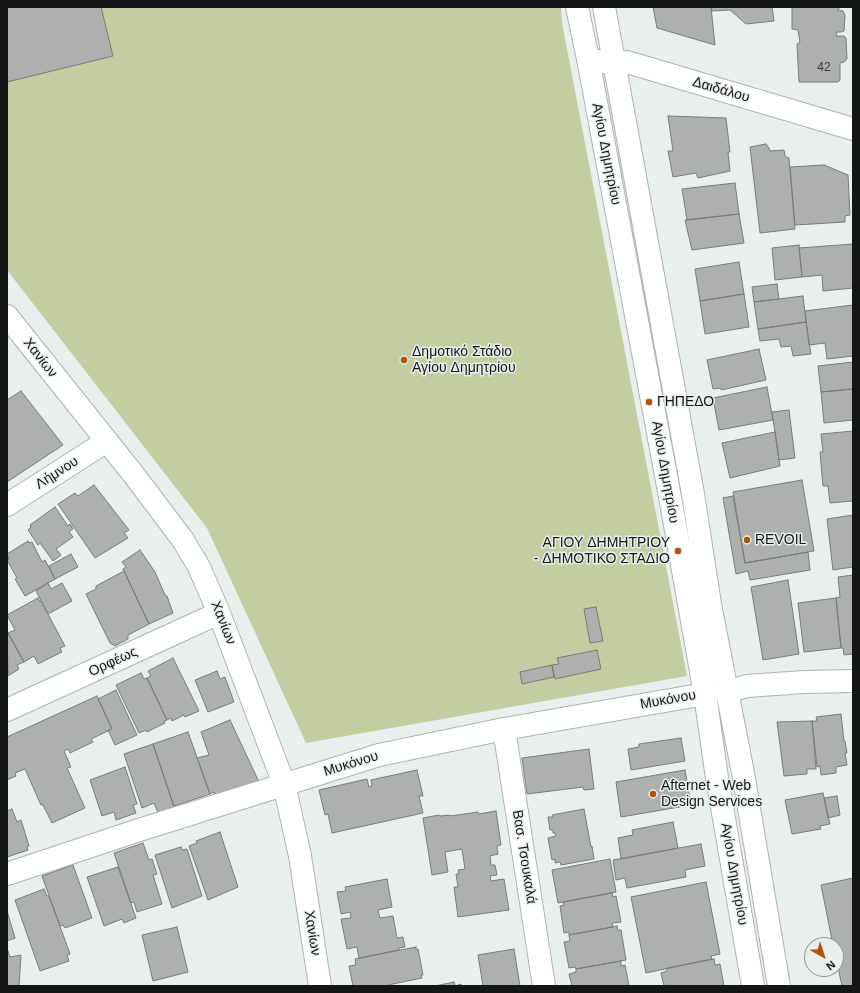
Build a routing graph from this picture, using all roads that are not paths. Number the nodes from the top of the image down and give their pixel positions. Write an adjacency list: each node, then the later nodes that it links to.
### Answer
1 (577, 7): 3 (street, Αγίου Δημητρίου)
2 (604, 7): 4 (street, Αγίου Δημητρίου)
3 (588, 59): 4 (street, Δαιδάλου); 12 (street, Αγίου Δημητρίου)
4 (614, 64): 5 (street, Δαιδάλου); 11 (street, Αγίου Δημητρίου)
5 (853, 129)
6 (7, 316): 7 (street, Χανίων)
7 (107, 441): 8 (street, Λήμνου); 9 (street, Χανίων)
8 (7, 505)
9 (219, 613): 13 (street, Ορφέως); 15 (street, Χανίων)
10 (853, 681): 11 (street)
11 (726, 692): 20 (street, Αγίου Δημητρίου)
12 (705, 694): 14 (street, Μυκόνου); 19 (street, Αγίου Δημητρίου)
13 (7, 710)
14 (504, 729): 15 (street, Μυκόνου); 18 (street, Βασ. Τσουκαλά)
15 (284, 784): 16 (street, Μυκόνου); 17 (street, Χανίων)
16 (7, 874)
17 (320, 986)
18 (544, 986)
19 (753, 986)
20 (779, 986)

